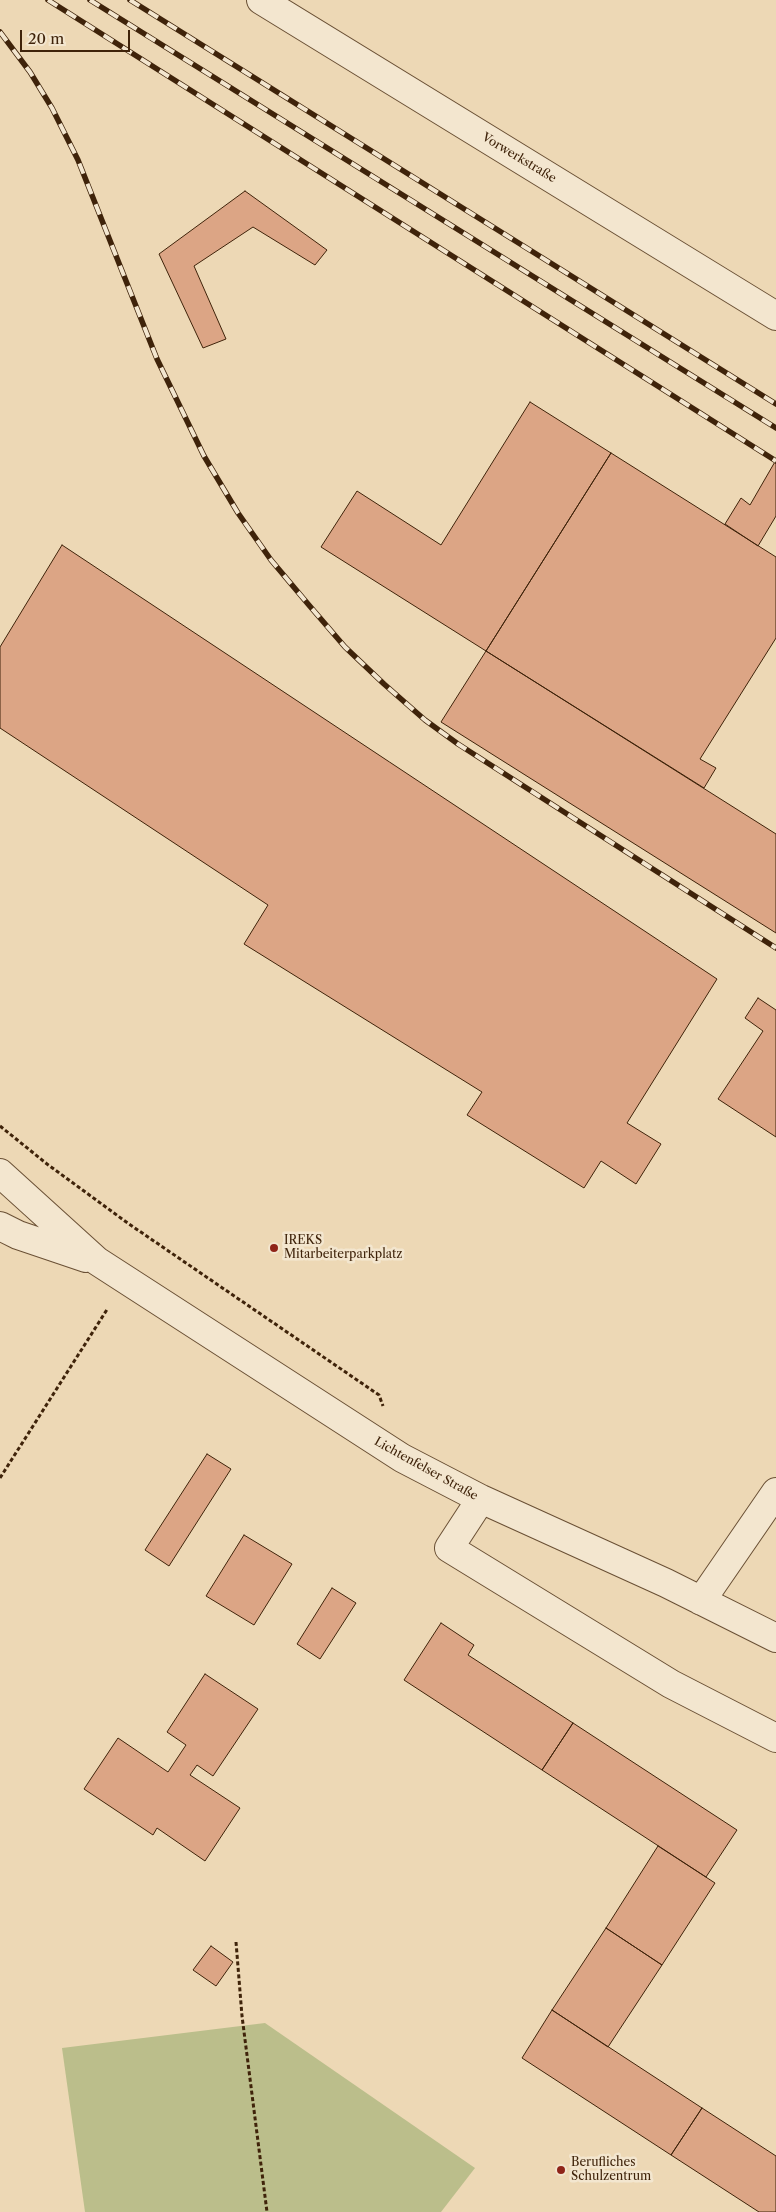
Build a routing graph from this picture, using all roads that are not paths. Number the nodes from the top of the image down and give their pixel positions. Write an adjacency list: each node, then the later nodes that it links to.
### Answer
1 (261, 0): 2 (street, Vorwerkstraße)
2 (776, 316)
3 (0, 1173): 5 (street, Lichtenfelser Straße)
4 (6, 1232): 5 (street, Lichtenfelser Straße)
5 (97, 1261): 7 (street, Lichtenfelser Straße)
6 (776, 1492): 8 (street)
7 (481, 1499): 8 (street, Lichtenfelser Straße); 10 (street)
8 (701, 1601): 9 (street, Lichtenfelser Straße)
9 (776, 1638)
10 (776, 1738)

